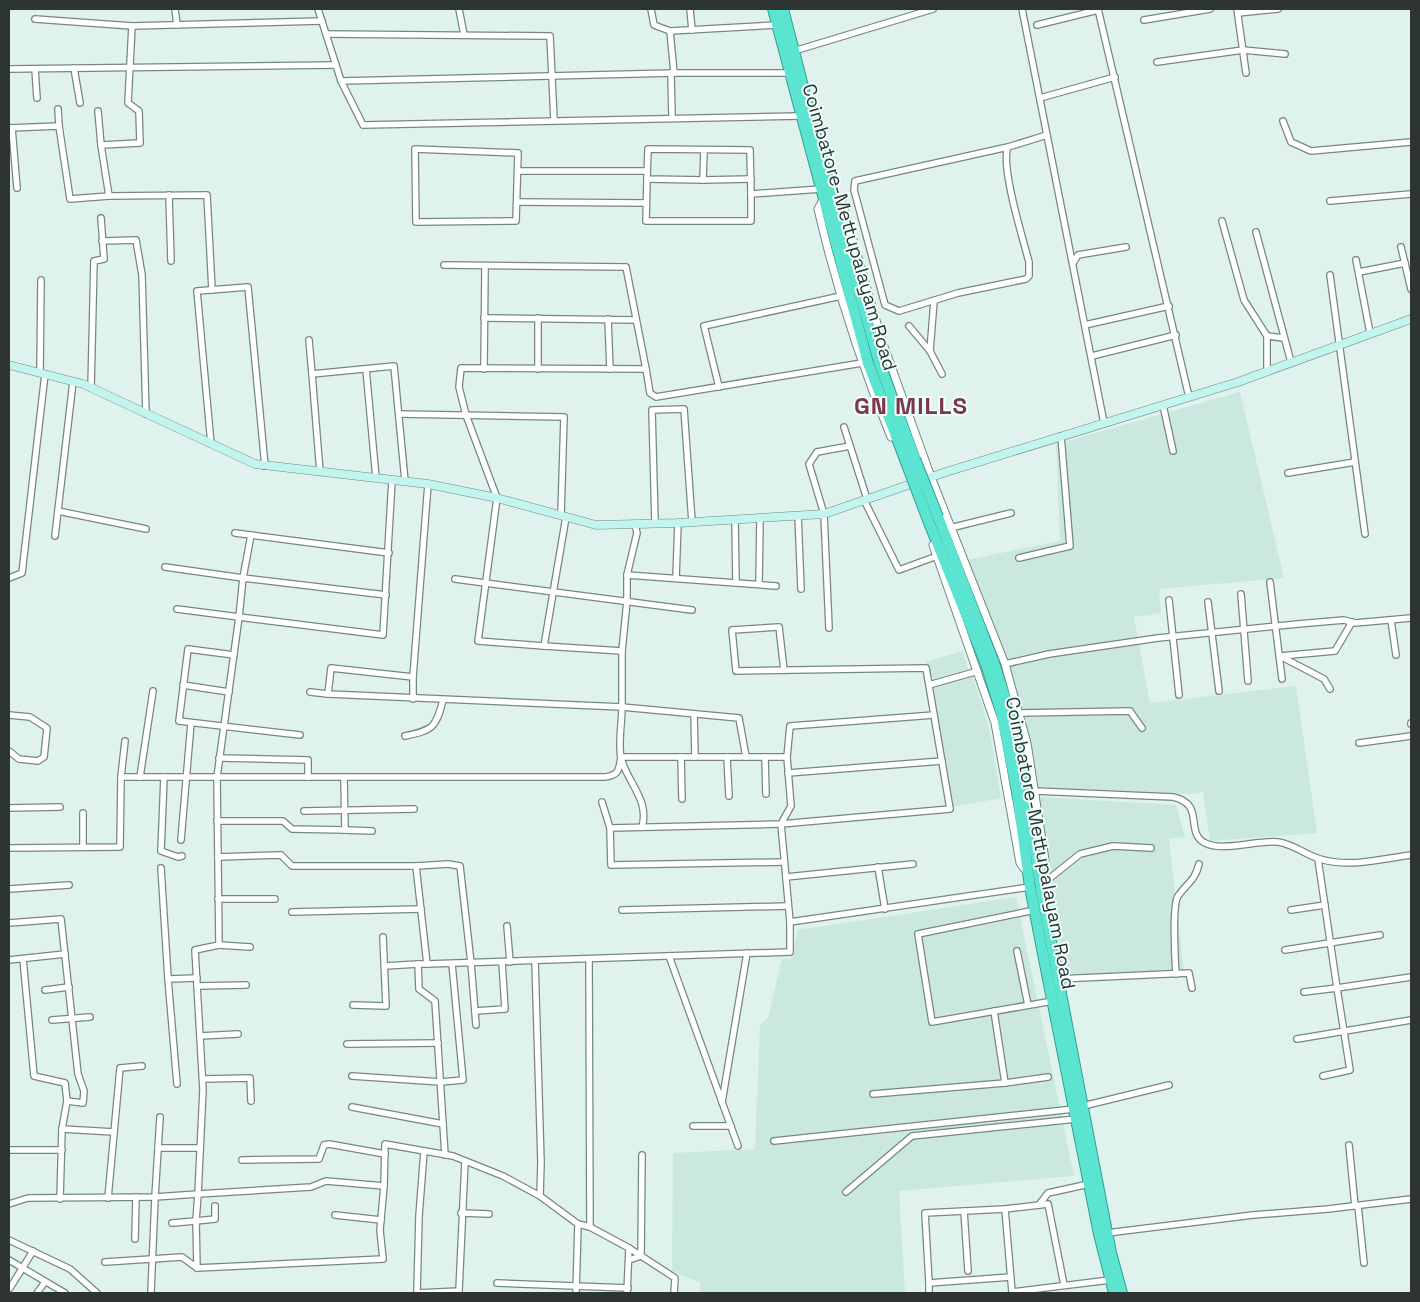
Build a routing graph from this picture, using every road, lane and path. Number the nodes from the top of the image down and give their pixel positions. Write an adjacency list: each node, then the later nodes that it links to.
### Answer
1 (175, 9): 17 (street)
2 (318, 9): 15 (street)
3 (459, 9): 24 (street)
4 (651, 9): 22 (street)
5 (690, 9): 21 (street)
6 (773, 9): 18 (highway, Coimbatore-Mettupalayam Road)
7 (783, 9): 26 (highway)
8 (933, 9): 26 (street)
9 (1022, 9): 41 (street)
10 (1098, 9): 19 (street); 38 (street)
11 (1210, 9): 16 (street)
12 (1278, 9): 13 (street)
13 (1238, 11): 25 (street)
14 (35, 20): 20 (street)
15 (322, 20): 17 (street); 23 (street)
16 (1144, 20)
17 (176, 24): 20 (street)
18 (777, 25): 21 (street); 35 (highway, Coimbatore-Mettupalayam Road)
19 (1037, 25)
20 (132, 26): 32 (street)
21 (692, 30): 22 (street)
22 (670, 32): 34 (street)
23 (326, 34): 24 (street); 29 (street)
24 (464, 35): 37 (street)
25 (1243, 50): 27 (street); 28 (street); 36 (street)
26 (794, 51): 62 (highway)
27 (1285, 54)
28 (1157, 62)
29 (336, 65): 32 (street); 39 (street)
30 (35, 68): 31 (street); 33 (street); 40 (street)
31 (74, 68): 32 (street); 42 (street)
32 (130, 68): 53 (street)
33 (9, 69)
34 (673, 73): 35 (street); 37 (street); 46 (street)
35 (789, 73): 45 (highway, Coimbatore-Mettupalayam Road)
36 (1246, 73)
37 (552, 76): 39 (street); 47 (street)
38 (1115, 77): 41 (street); 89 (street)
39 (341, 82): 47 (street)
40 (37, 98)
41 (1040, 98): 51 (street)
42 (80, 103)
43 (58, 109): 49 (street)
44 (98, 111): 53 (street)
45 (800, 116): 46 (street); 62 (highway, Coimbatore-Mettupalayam Road)
46 (672, 117): 47 (street)
47 (554, 120)
48 (1284, 121): 52 (street)
49 (59, 126): 50 (street); 66 (street)
50 (10, 128): 61 (street)
51 (1047, 135): 54 (street); 78 (street)
52 (1411, 142)
53 (101, 145): 66 (street)
54 (1008, 147): 88 (street); 88 (street)
55 (704, 150): 57 (street); 59 (street); 60 (street)
56 (518, 171): 57 (street); 68 (street); 68 (street)
57 (647, 171): 58 (street)
58 (647, 179): 60 (street); 69 (street)
59 (751, 179): 60 (street); 63 (street)
60 (703, 180)
61 (17, 188)
62 (825, 193): 63 (street); 87 (street); 137 (street); 277 (highway, bridge)
63 (751, 194): 69 (street)
64 (1411, 194): 67 (street)
65 (169, 195): 66 (street); 77 (street); 86 (street)
66 (109, 196)
67 (1330, 201)
68 (517, 202): 69 (street)
69 (646, 203)
70 (101, 218): 73 (street)
71 (1222, 221): 99 (street)
72 (1256, 232): 100 (street)
73 (102, 241): 119 (street); 123 (street)
74 (1126, 247): 78 (street)
75 (1401, 247): 79 (street)
76 (1356, 260): 82 (street)
77 (172, 261)
78 (1073, 263): 96 (street)
79 (1404, 263): 82 (street); 85 (street)
80 (444, 266): 81 (street)
81 (485, 266): 90 (street); 94 (street)
82 (1358, 272): 97 (street)
83 (1330, 275): 102 (street)
84 (41, 280): 114 (street)
85 (1411, 289)
86 (212, 290): 129 (street); 133 (street)
87 (841, 296): 106 (street); 118 (street)
88 (934, 301): 103 (street)
89 (1169, 306): 96 (street); 98 (street)
90 (484, 318): 91 (street); 108 (street)
91 (538, 318): 92 (street); 110 (street)
92 (608, 319): 94 (street); 111 (street)
93 (1411, 319): 97 (main road)
94 (636, 320): 112 (street)
95 (909, 326): 103 (street)
96 (1085, 326): 104 (street)
97 (1370, 333): 102 (main road)
98 (1176, 336): 104 (street); 120 (street)
99 (1267, 336): 100 (street); 113 (street)
100 (1284, 338): 105 (street)
101 (309, 340): 115 (street)
102 (1339, 343): 105 (main road); 132 (street)
103 (930, 351): 116 (street)
104 (1092, 356): 126 (street)
105 (1291, 362): 113 (main road)
106 (862, 363): 118 (street); 141 (street)
107 (9, 365): 114 (main road)
108 (484, 368): 110 (street); 125 (street)
109 (366, 369): 115 (street); 124 (street); 136 (street)
110 (538, 369): 111 (street)
111 (610, 369): 112 (street)
112 (646, 369): 118 (street)
113 (1266, 371): 120 (main road)
114 (42, 374): 117 (main road); 166 (street)
115 (312, 374): 134 (street)
116 (942, 374)
117 (73, 382): 119 (main road); 144 (street)
118 (719, 387)
119 (91, 388): 123 (main road)
120 (1189, 397): 121 (main road)
121 (1163, 405): 126 (main road); 131 (street)
122 (447, 411): 125 (street)
123 (146, 414): 129 (main road)
124 (399, 414): 125 (street); 139 (street)
125 (466, 415): 142 (street); 148 (street)
126 (1104, 422): 128 (main road)
127 (844, 427): 130 (street)
128 (1061, 436): 137 (main road); 163 (street)
129 (210, 444): 133 (main road)
130 (850, 446): 143 (street); 146 (street)
131 (1173, 451)
132 (1355, 462): 135 (street); 158 (street)
133 (265, 466): 134 (main road)
134 (320, 472): 136 (main road)
135 (1288, 473)
136 (376, 478): 138 (main road)
137 (931, 478): 141 (main road); 155 (street)
138 (392, 480): 139 (main road); 161 (street)
139 (405, 482): 140 (main road)
140 (428, 484): 142 (main road); 201 (street)
141 (911, 484): 143 (main road); 162 (street)
142 (497, 498): 148 (main road); 170 (street)
143 (866, 499): 146 (main road); 162 (street)
144 (58, 511): 156 (street); 160 (street)
145 (1011, 513): 155 (street)
146 (824, 514): 147 (main road); 189 (street)
147 (798, 515): 149 (main road); 175 (street)
148 (564, 516): 154 (main road); 176 (street)
149 (760, 518): 150 (main road); 173 (street)
150 (735, 519): 151 (main road); 172 (street)
151 (692, 522): 152 (street); 153 (main road)
152 (655, 523): 153 (main road); 154 (main road)
153 (678, 523): 168 (street)
154 (635, 524): 165 (street)
155 (950, 528): 198 (street)
156 (146, 529)
157 (235, 533): 159 (street)
158 (1365, 534)
159 (252, 535): 161 (street); 167 (street)
160 (55, 536)
161 (390, 553): 178 (street)
162 (937, 556): 200 (street)
163 (1019, 558)
164 (165, 567): 167 (street)
165 (627, 575): 168 (street); 180 (street)
166 (9, 578)
167 (243, 578): 178 (street); 184 (street)
168 (676, 578): 172 (street)
169 (455, 579): 170 (street)
170 (486, 582): 176 (street); 193 (street)
171 (1270, 582): 188 (street)
172 (736, 583): 173 (street)
173 (759, 584): 174 (street)
174 (776, 586)
175 (801, 589)
176 (553, 593): 180 (street); 193 (street)
177 (1241, 594): 190 (street)
178 (386, 595): 184 (street)
179 (1169, 600): 192 (street)
180 (627, 601): 183 (street); 194 (street)
181 (1208, 602): 191 (street)
182 (177, 609): 184 (street)
183 (692, 610)
184 (239, 618): 195 (street)
185 (1411, 618): 186 (street)
186 (1391, 620): 187 (street); 196 (street)
187 (1352, 622): 188 (street); 197 (street)
188 (1276, 626): 190 (street); 197 (street)
189 (829, 628)
190 (1244, 629): 191 (street); 203 (street)
191 (1211, 633): 192 (street); 208 (street)
192 (1173, 637): 198 (street); 212 (street)
193 (544, 646): 194 (street)
194 (622, 651): 215 (street)
195 (234, 655): 204 (street); 209 (street)
196 (1396, 655)
197 (1280, 656): 202 (street); 206 (street)
198 (1005, 664): 216 (street)
199 (784, 670): 199 (street); 205 (street)
200 (978, 671): 205 (street); 277 (street)
201 (413, 677): 211 (street); 213 (street)
202 (1282, 679)
203 (1248, 681)
204 (183, 684): 209 (street); 220 (street)
205 (929, 685): 219 (street)
206 (1330, 689)
207 (153, 691): 240 (street)
208 (1219, 691)
209 (228, 692): 221 (street)
210 (310, 692): 211 (street)
211 (328, 694): 213 (street)
212 (1179, 695)
213 (413, 699): 214 (street)
214 (443, 700): 215 (street); 224 (street)
215 (622, 707): 217 (street); 229 (street)
216 (1019, 713): 222 (street); 246 (street)
217 (694, 714): 231 (street); 233 (street)
218 (9, 715): 228 (street)
219 (934, 715): 235 (street); 237 (street)
220 (191, 723): 221 (street); 242 (street)
221 (223, 728): 223 (street); 236 (street)
222 (1142, 728)
223 (300, 736)
224 (405, 736)
225 (1411, 736): 227 (street)
226 (125, 741): 239 (street)
227 (1359, 744)
228 (9, 750)
229 (621, 757): 230 (street); 245 (street); 259 (street)
230 (681, 757): 231 (street); 249 (street)
231 (695, 757): 232 (street)
232 (728, 757): 233 (street); 248 (street)
233 (746, 757): 234 (street)
234 (765, 757): 235 (street); 247 (street)
235 (786, 757): 238 (street)
236 (219, 758): 243 (street); 244 (street)
237 (942, 761): 238 (street); 258 (street)
238 (788, 773): 258 (street)
239 (121, 777): 240 (street); 264 (street)
240 (140, 777): 241 (street)
241 (164, 777): 242 (street); 268 (street)
242 (186, 777): 243 (street); 263 (street)
243 (217, 777): 244 (street); 257 (street)
244 (308, 777): 245 (street)
245 (344, 777): 254 (street)
246 (1035, 791): 270 (street); 277 (street)
247 (766, 794)
248 (729, 796)
249 (682, 798)
250 (602, 802): 260 (street)
251 (60, 806): 252 (street)
252 (9, 808)
253 (414, 808): 254 (street)
254 (344, 810): 255 (street); 261 (street)
255 (304, 811)
256 (83, 813): 264 (street)
257 (217, 821): 261 (street); 269 (street)
258 (781, 824): 259 (street); 271 (street)
259 (642, 827): 260 (street)
260 (610, 828): 271 (street)
261 (344, 830): 262 (street)
262 (372, 831)
263 (181, 840)
264 (83, 847): 265 (street)
265 (9, 848)
266 (1151, 848): 280 (street)
267 (1411, 855): 270 (street)
268 (182, 856)
269 (218, 857): 274 (street); 282 (street)
270 (1318, 859): 284 (street)
271 (784, 862): 278 (street)
272 (913, 864): 275 (street)
273 (1199, 864): 316 (street)
274 (416, 866): 286 (street); 311 (street)
275 (878, 867): 278 (street); 287 (street)
276 (161, 868): 319 (street)
277 (1033, 874): 280 (highway)
278 (786, 877): 285 (street)
279 (69, 885): 281 (street)
280 (1035, 887): 287 (street); 289 (highway, Coimbatore-Mettupalayam Road); 320 (highway)
281 (9, 889)
282 (218, 899): 283 (street); 298 (street)
283 (275, 899)
284 (1325, 905): 290 (street); 297 (street)
285 (788, 906): 288 (street); 292 (street)
286 (421, 909): 291 (street); 313 (street)
287 (885, 909): 292 (street)
288 (622, 910)
289 (1035, 910): 328 (highway, Coimbatore-Mettupalayam Road); 332 (street)
290 (1291, 910)
291 (292, 912)
292 (790, 922): 302 (street)
293 (9, 923): 303 (street)
294 (508, 926): 310 (street)
295 (1380, 935): 297 (street)
296 (383, 937): 315 (street)
297 (1330, 943): 300 (street); 325 (street)
298 (218, 945): 299 (street); 318 (street)
299 (250, 947)
300 (1285, 950)
301 (1018, 952): 330 (street)
302 (746, 953): 304 (street); 356 (street)
303 (65, 954): 305 (street); 323 (street)
304 (669, 956): 306 (street); 356 (street)
305 (23, 958): 307 (street); 354 (street)
306 (588, 959): 308 (street); 402 (street)
307 (9, 960)
308 (535, 961): 310 (street); 383 (street)
309 (502, 962): 310 (street); 311 (street); 331 (street)
310 (510, 962)
311 (471, 963): 314 (street); 331 (street)
312 (418, 964): 313 (street); 315 (street); 342 (street)
313 (427, 964): 314 (street)
314 (452, 964): 349 (street)
315 (385, 966): 329 (street)
316 (1176, 974): 320 (street); 324 (street)
317 (1411, 977): 325 (street)
318 (197, 978): 319 (street); 322 (street)
319 (168, 979): 351 (street)
320 (1058, 979): 358 (highway)
321 (246, 985): 322 (street)
322 (197, 986): 340 (street)
323 (68, 987): 326 (street); 334 (street)
324 (1192, 988)
325 (1337, 988): 327 (street); 338 (street)
326 (46, 990)
327 (1304, 992)
328 (1052, 1001): 330 (street); 358 (highway, Coimbatore-Mettupalayam Road)
329 (353, 1005)
330 (1028, 1005): 332 (street)
331 (474, 1011): 337 (street)
332 (994, 1011): 350 (street)
333 (90, 1017): 334 (street)
334 (72, 1019): 335 (street); 354 (street)
335 (52, 1020)
336 (1411, 1020): 338 (street)
337 (476, 1025)
338 (1344, 1031): 341 (street); 346 (street)
339 (238, 1034): 340 (street)
340 (200, 1036): 348 (street)
341 (1297, 1039)
342 (438, 1043): 343 (street); 349 (street)
343 (347, 1044)
344 (142, 1066): 365 (street)
345 (352, 1076): 349 (street)
346 (1323, 1076)
347 (1048, 1077): 350 (street)
348 (203, 1079): 355 (street); 370 (street)
349 (441, 1082): 361 (street)
350 (1005, 1083): 353 (street)
351 (177, 1084)
352 (1169, 1085): 358 (street)
353 (873, 1094)
354 (68, 1101): 364 (street)
355 (251, 1101)
356 (722, 1102): 363 (street)
357 (352, 1107): 361 (street)
358 (1078, 1108): 360 (highway, Coimbatore-Mettupalayam Road); 366 (street); 403 (highway)
359 (160, 1117): 369 (street)
360 (1076, 1119): 379 (highway, Coimbatore-Mettupalayam Road); 381 (street)
361 (444, 1124): 375 (street)
362 (693, 1126): 363 (street)
363 (731, 1126): 368 (street)
364 (62, 1129): 365 (street); 372 (street)
365 (114, 1132): 386 (street)
366 (774, 1141)
367 (1348, 1145): 392 (street)
368 (738, 1146)
369 (158, 1148): 370 (street); 385 (street)
370 (200, 1148): 382 (street)
371 (9, 1150): 372 (street)
372 (62, 1150): 387 (street)
373 (424, 1151): 374 (street); 375 (street); 395 (street)
374 (385, 1154): 377 (street); 380 (street)
375 (445, 1155): 378 (street)
376 (642, 1155): 408 (street)
377 (242, 1160)
378 (465, 1161): 383 (street); 395 (street)
379 (1089, 1184): 390 (street); 418 (highway, Coimbatore-Mettupalayam Road)
380 (384, 1186): 382 (street); 398 (street)
381 (846, 1192)
382 (198, 1194): 385 (street); 400 (street)
383 (540, 1196): 401 (street)
384 (136, 1197): 385 (street); 386 (street); 404 (street)
385 (155, 1197): 409 (street)
386 (108, 1198): 387 (street)
387 (60, 1199): 389 (street)
388 (1411, 1199): 392 (street)
389 (9, 1204)
390 (1039, 1205): 393 (street); 423 (street)
391 (215, 1206): 400 (street)
392 (1357, 1206): 403 (street); 413 (street)
393 (1005, 1209): 394 (street); 417 (street)
394 (964, 1211): 416 (street); 421 (street)
395 (462, 1213): 396 (street)
396 (489, 1214)
397 (335, 1215): 398 (street)
398 (381, 1220): 415 (street)
399 (172, 1222): 400 (street)
400 (196, 1222): 415 (street)
401 (578, 1224): 402 (street); 422 (street)
402 (587, 1226): 406 (street)
403 (1107, 1233): 435 (highway)
404 (135, 1239)
405 (9, 1240): 407 (street)
406 (629, 1248): 408 (street); 411 (street)
407 (33, 1251): 414 (street); 428 (street)
408 (641, 1256): 411 (street); 431 (street)
409 (154, 1259): 412 (street); 415 (street); 429 (street)
410 (9, 1260): 414 (street)
411 (629, 1260): 425 (street)
412 (105, 1262)
413 (1364, 1263)
414 (22, 1268): 419 (street); 424 (street)
415 (197, 1268)
416 (968, 1271)
417 (1011, 1277): 421 (street); 433 (street)
418 (1110, 1280): 423 (street); 434 (highway, Coimbatore-Mettupalayam Road)
419 (45, 1282): 426 (street); 427 (street)
420 (497, 1283): 422 (street)
421 (929, 1283): 432 (street)
422 (577, 1285): 425 (street); 430 (street)
423 (1064, 1285): 433 (street)
424 (10, 1288)
425 (628, 1291)
426 (37, 1293)
427 (65, 1293)
428 (97, 1293)
429 (151, 1293)
430 (576, 1293)
431 (674, 1293)
432 (929, 1293)
433 (1012, 1293)
434 (1114, 1293)
435 (1122, 1293)

